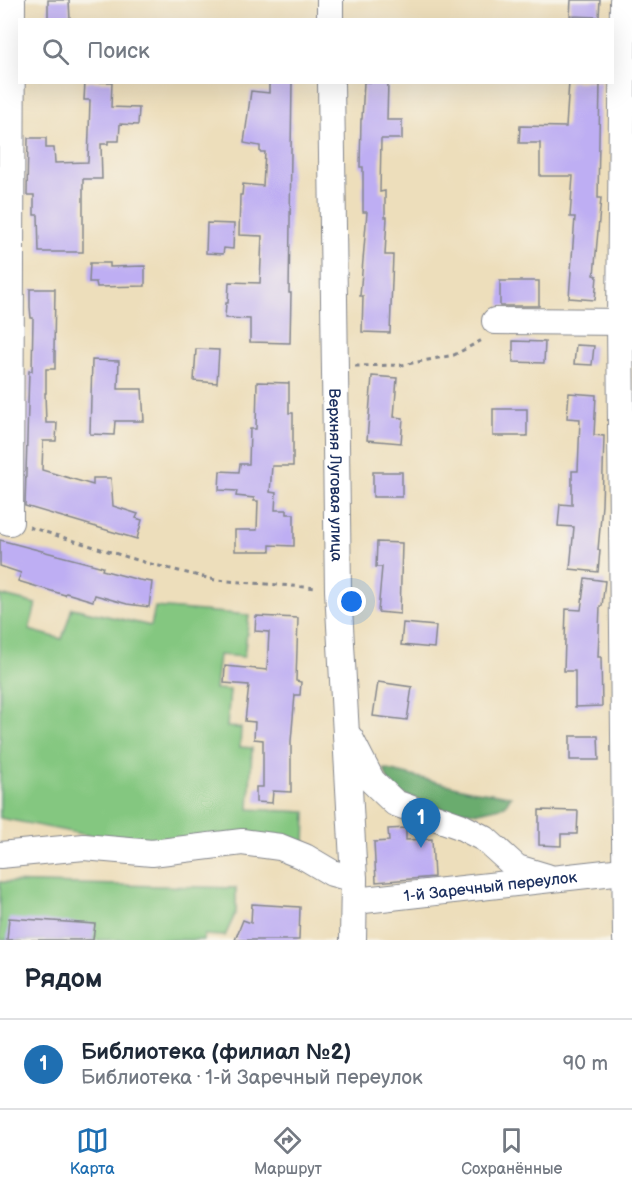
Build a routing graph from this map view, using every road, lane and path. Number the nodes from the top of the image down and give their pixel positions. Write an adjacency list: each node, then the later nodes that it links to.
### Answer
1 (12, 0): 9 (street)
2 (330, 0): 4 (street)
3 (622, 0): 7 (street)
4 (330, 18)
5 (331, 84): 8 (street, Верхняя Луговая улица)
6 (495, 321): 7 (street); 8 (path)
7 (626, 322): 13 (street)
8 (335, 367): 10 (street, Верхняя Луговая улица)
9 (5, 520): 10 (path)
10 (338, 590): 11 (street, Верхняя Луговая улица)
11 (345, 728): 14 (street); 15 (street, Верхняя Луговая улица)
12 (0, 855): 15 (street)
13 (629, 870): 14 (street, 1-й Заречный переулок); 17 (street)
14 (553, 879): 15 (street, 1-й Заречный переулок)
15 (354, 890): 16 (street, Верхняя Луговая улица)
16 (353, 940)
17 (626, 940)

